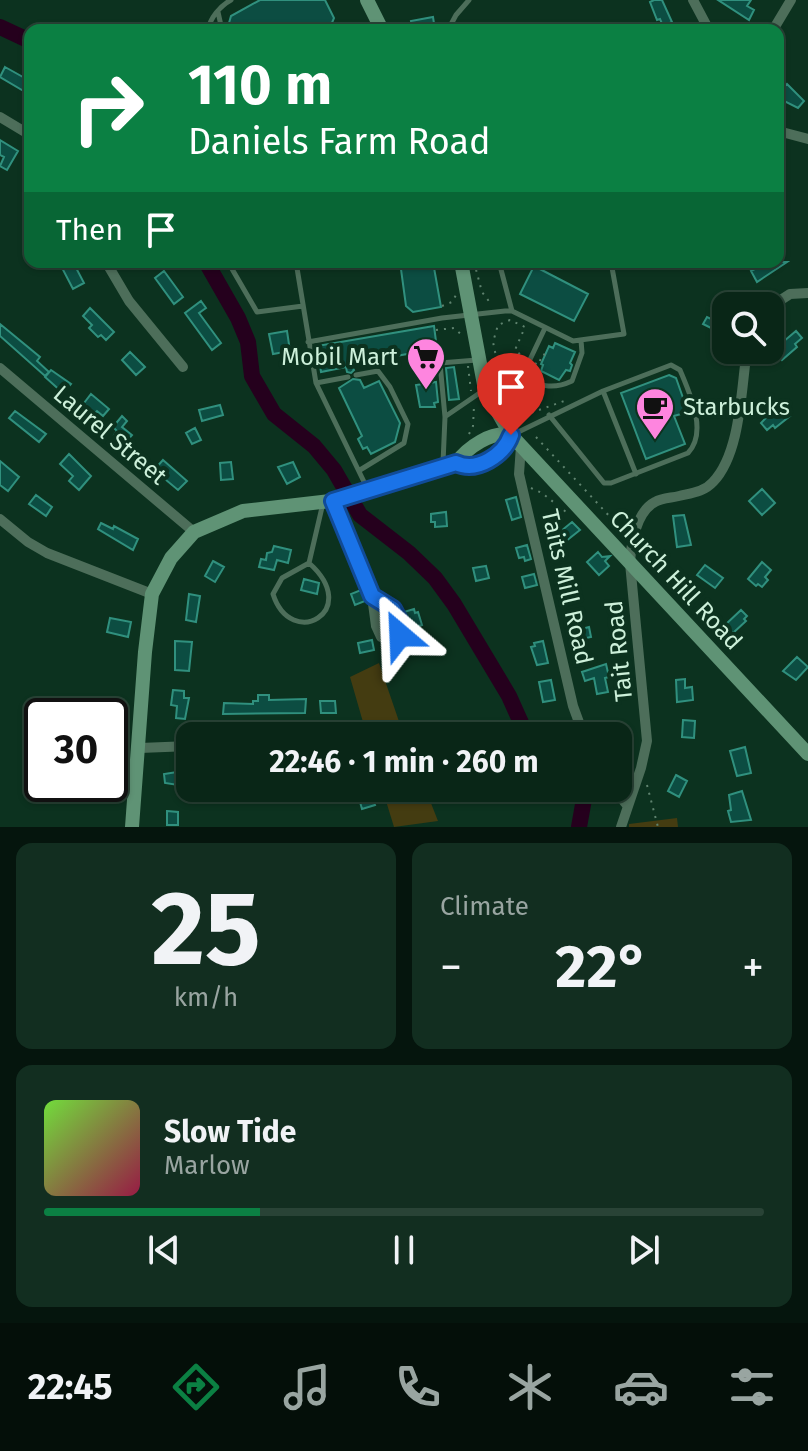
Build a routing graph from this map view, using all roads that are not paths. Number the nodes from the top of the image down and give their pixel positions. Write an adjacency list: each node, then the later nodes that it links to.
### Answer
1 (231, 0): 6 (lane)
2 (367, 0): 9 (main road)
3 (469, 0): 10 (lane)
4 (693, 0): 11 (street)
5 (791, 0): 12 (street)
6 (218, 12): 7 (lane); 8 (lane)
7 (210, 24)
8 (221, 24)
9 (379, 24)
10 (451, 24)
11 (706, 24)
12 (777, 24)
13 (0, 117): 14 (street)
14 (24, 131)
15 (784, 133): 16 (street)
16 (808, 139)
17 (110, 268): 33 (street)
18 (231, 268): 25 (lane)
19 (297, 268): 25 (lane)
20 (462, 268): 27 (main road, Church Hill Road)
21 (501, 268): 26 (lane)
22 (612, 268): 29 (lane)
23 (808, 293): 24 (street)
24 (784, 298)
25 (303, 306): 30 (lane)
26 (512, 311): 27 (lane); 28 (lane)
27 (472, 315): 30 (lane); 31 (main road, Church Hill Road)
28 (545, 328): 29 (lane); 29 (lane)
29 (581, 340)
30 (308, 342): 37 (lane)
31 (478, 360): 38 (main road, Church Hill Road); 41 (lane)
32 (745, 364): 51 (street, Tait Road)
33 (183, 367)
34 (0, 368): 49 (street, Laurel Street)
35 (356, 375): 44 (lane)
36 (348, 377): 37 (lane)
37 (316, 383): 44 (lane)
38 (485, 390): 41 (lane); 42 (main road, Church Hill Road)
39 (603, 391): 40 (lane); 45 (lane); 45 (lane)
40 (549, 415): 42 (lane); 45 (lane)
41 (445, 417): 43 (lane)
42 (516, 441): 43 (main road); 51 (main road, Church Hill Road); 54 (street, Taits Mill Road)
43 (450, 465): 46 (main road)
44 (360, 470): 46 (lane)
45 (636, 474)
46 (363, 493): 47 (main road)
47 (332, 501): 49 (main road); 50 (lane); 53 (street)
48 (0, 519): 52 (street)
49 (194, 532): 52 (main road)
50 (309, 563): 50 (lane)
51 (630, 563): 57 (main road, Church Hill Road); 59 (street, Tait Road)
52 (152, 594): 56 (main road)
53 (372, 596)
54 (579, 722)
55 (176, 747): 56 (street)
56 (140, 748): 60 (main road)
57 (808, 754)
58 (625, 802): 59 (street)
59 (627, 805): 61 (street, Tait Road)
60 (132, 827)
61 (621, 827)

